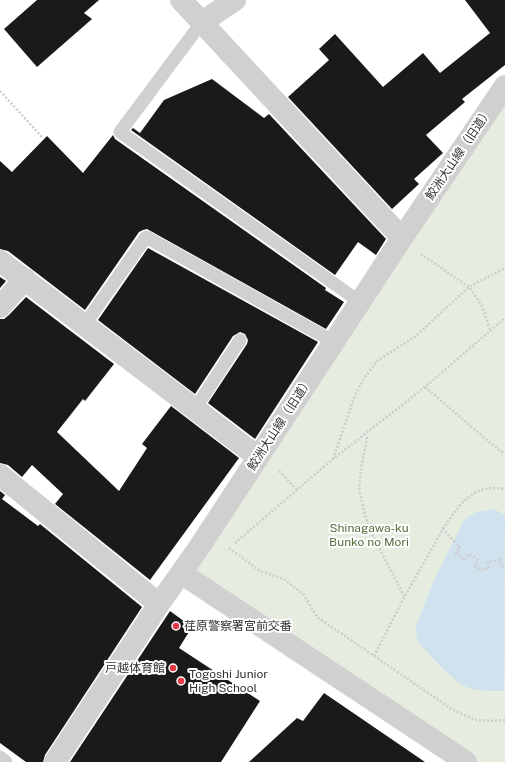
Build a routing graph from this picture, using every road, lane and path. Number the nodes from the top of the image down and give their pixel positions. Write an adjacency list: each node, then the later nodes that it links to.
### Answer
1 (181, 0): 3 (street)
2 (235, 0): 3 (street)
3 (202, 22): 7 (street); 13 (lane)
4 (505, 86): 7 (street, 鮫洲大山線（旧道）)
5 (0, 91): 6 (path)
6 (42, 137)
7 (402, 238): 13 (street, 鮫洲大山線（旧道）)
8 (419, 252): 12 (path)
9 (0, 261): 11 (street)
10 (505, 268): 12 (path)
11 (25, 279): 14 (street); 16 (street)
12 (469, 287): 17 (path); 25 (path)
13 (360, 302): 19 (street, 鮫洲大山線（旧道）)
14 (0, 307)
15 (505, 318): 17 (path)
16 (84, 324): 19 (lane); 21 (street)
17 (490, 331): 20 (path)
18 (240, 340): 21 (lane)
19 (334, 342): 24 (street, 鮫洲大山線（旧道）)
20 (425, 387): 22 (path); 23 (path)
21 (195, 409): 24 (street)
22 (364, 434): 25 (path); 33 (path)
23 (505, 453)
24 (258, 457): 32 (street, 鮫洲大山線（旧道）)
25 (333, 459): 29 (path)
26 (277, 469): 29 (path)
27 (0, 475): 34 (street)
28 (505, 489): 30 (path)
29 (297, 490): 35 (path)
30 (442, 529): 31 (path); 33 (path)
31 (505, 566)
32 (181, 574): 34 (street, 鮫洲大山線（旧道）); 40 (street)
33 (405, 596): 35 (path)
34 (159, 604): 39 (street, 鮫洲大山線（旧道）)
35 (374, 656): 36 (path)
36 (505, 720)
37 (0, 757): 38 (lane)
38 (6, 762)
39 (55, 762)
40 (466, 762)

